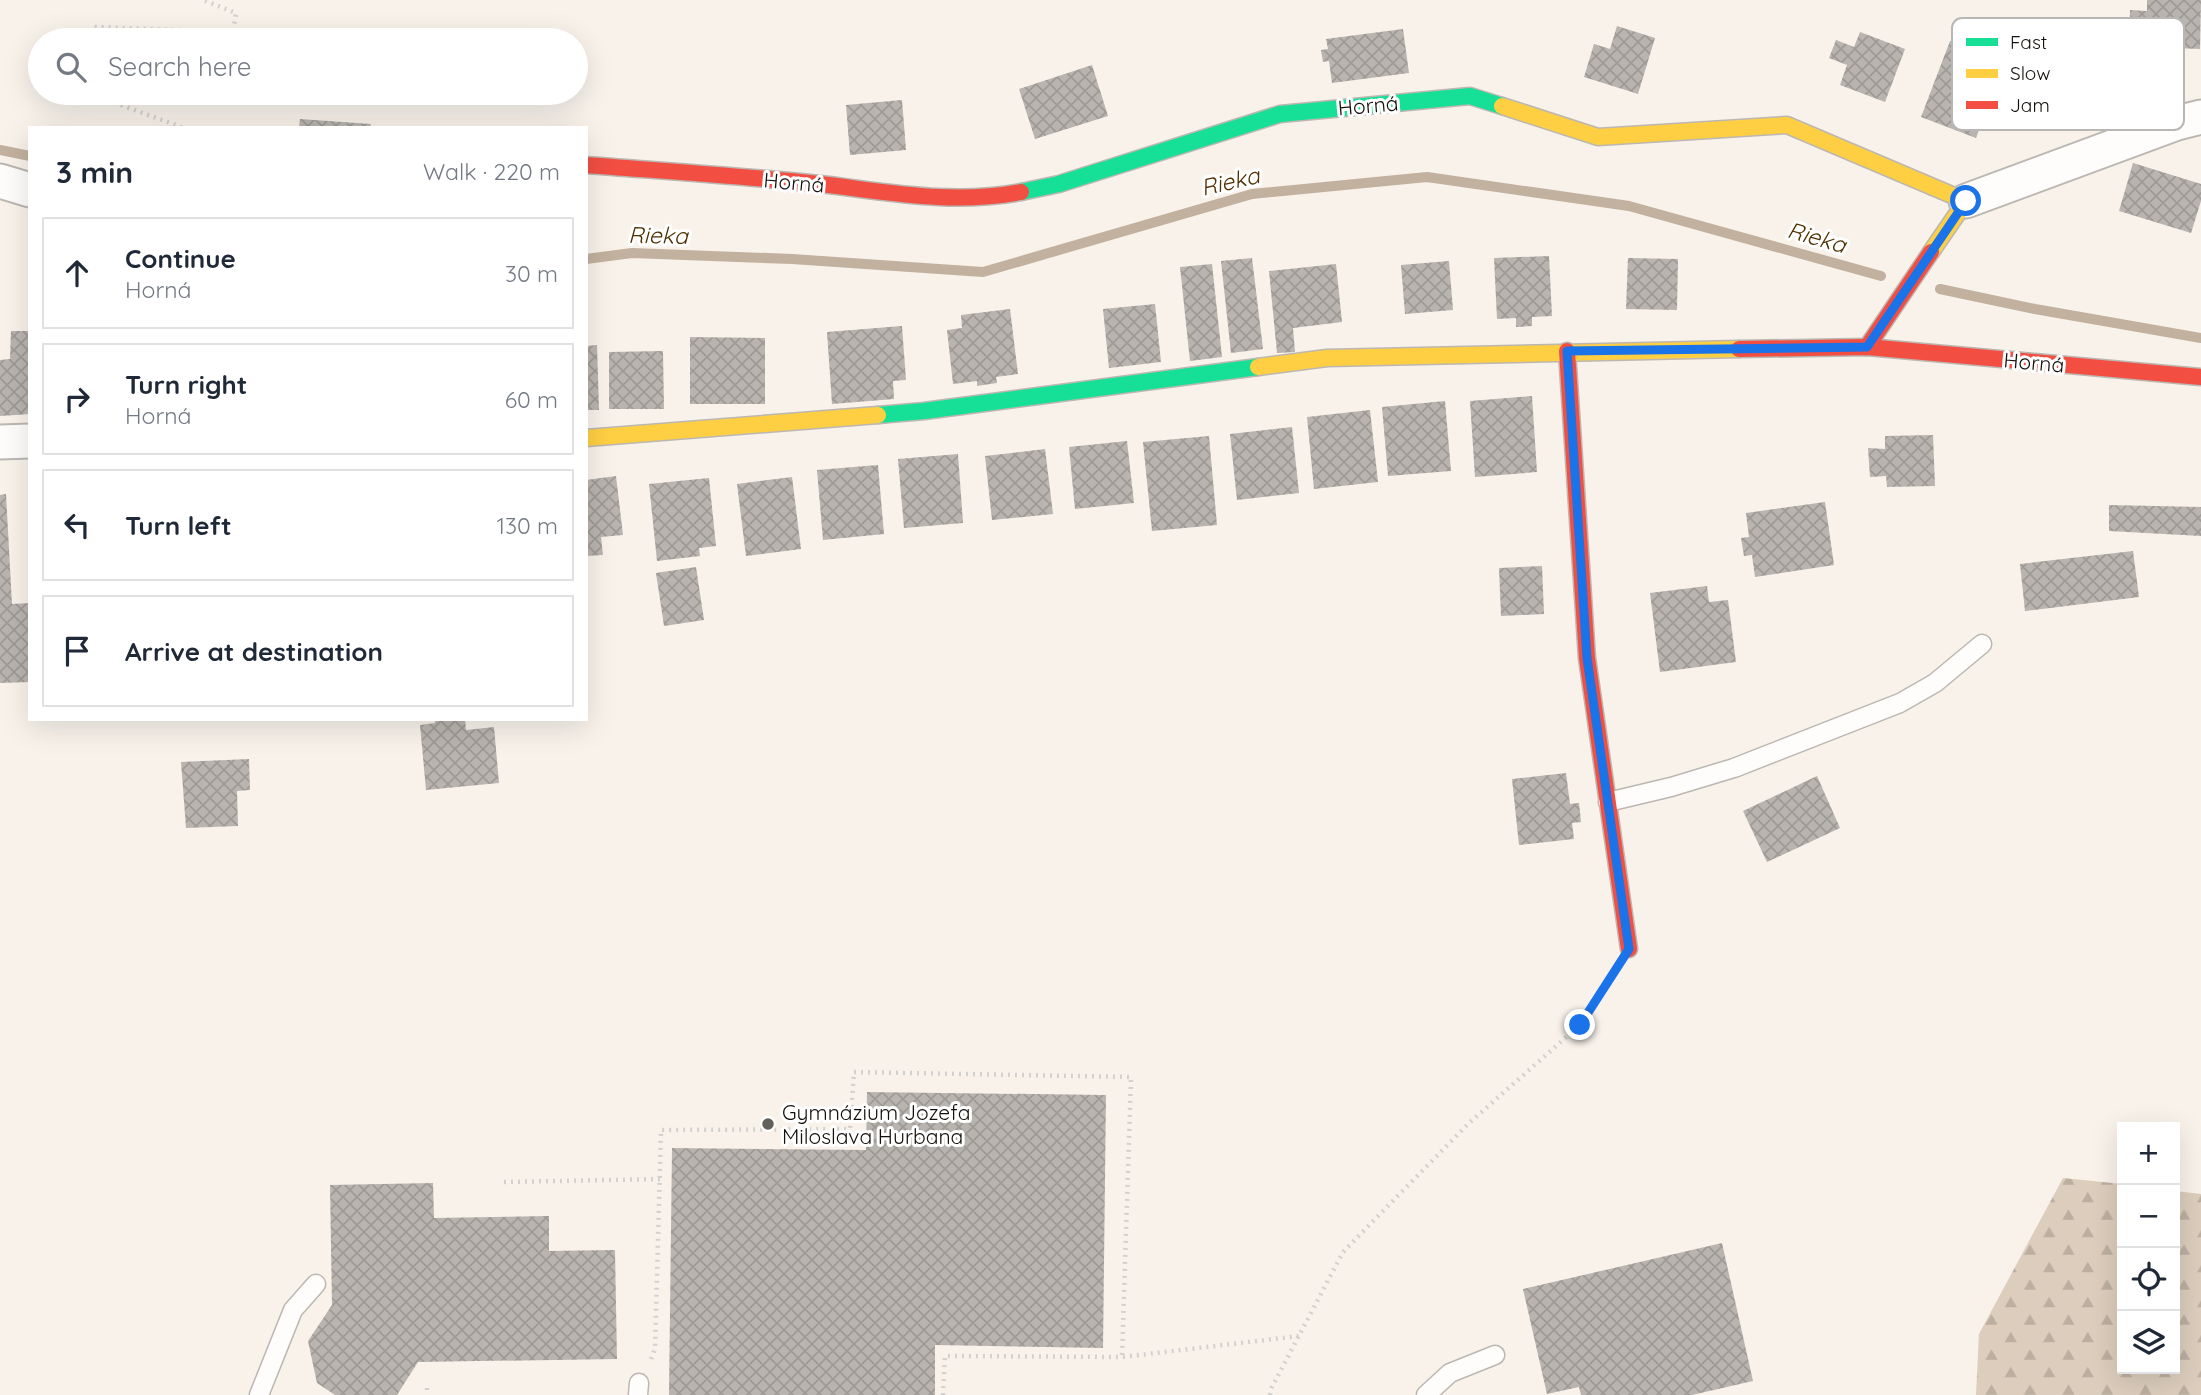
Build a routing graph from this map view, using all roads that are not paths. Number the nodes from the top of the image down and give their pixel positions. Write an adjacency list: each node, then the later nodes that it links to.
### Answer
1 (2201, 117): 2 (street)
2 (2184, 121)
3 (2158, 130): 7 (street)
4 (588, 164): 7 (street, Horná)
5 (0, 181): 6 (street)
6 (28, 189)
7 (1966, 201): 8 (street)
8 (1867, 347): 9 (street, Horná); 10 (street, Horná)
9 (1567, 351): 11 (street, Horná); 15 (street)
10 (2201, 377)
11 (588, 438)
12 (28, 441): 13 (street)
13 (0, 442)
14 (1982, 644): 15 (lane)
15 (1608, 802): 16 (street)
16 (1629, 949)
17 (316, 1284): 19 (lane)
18 (1495, 1354): 20 (lane)
19 (259, 1395)
20 (1426, 1395)

